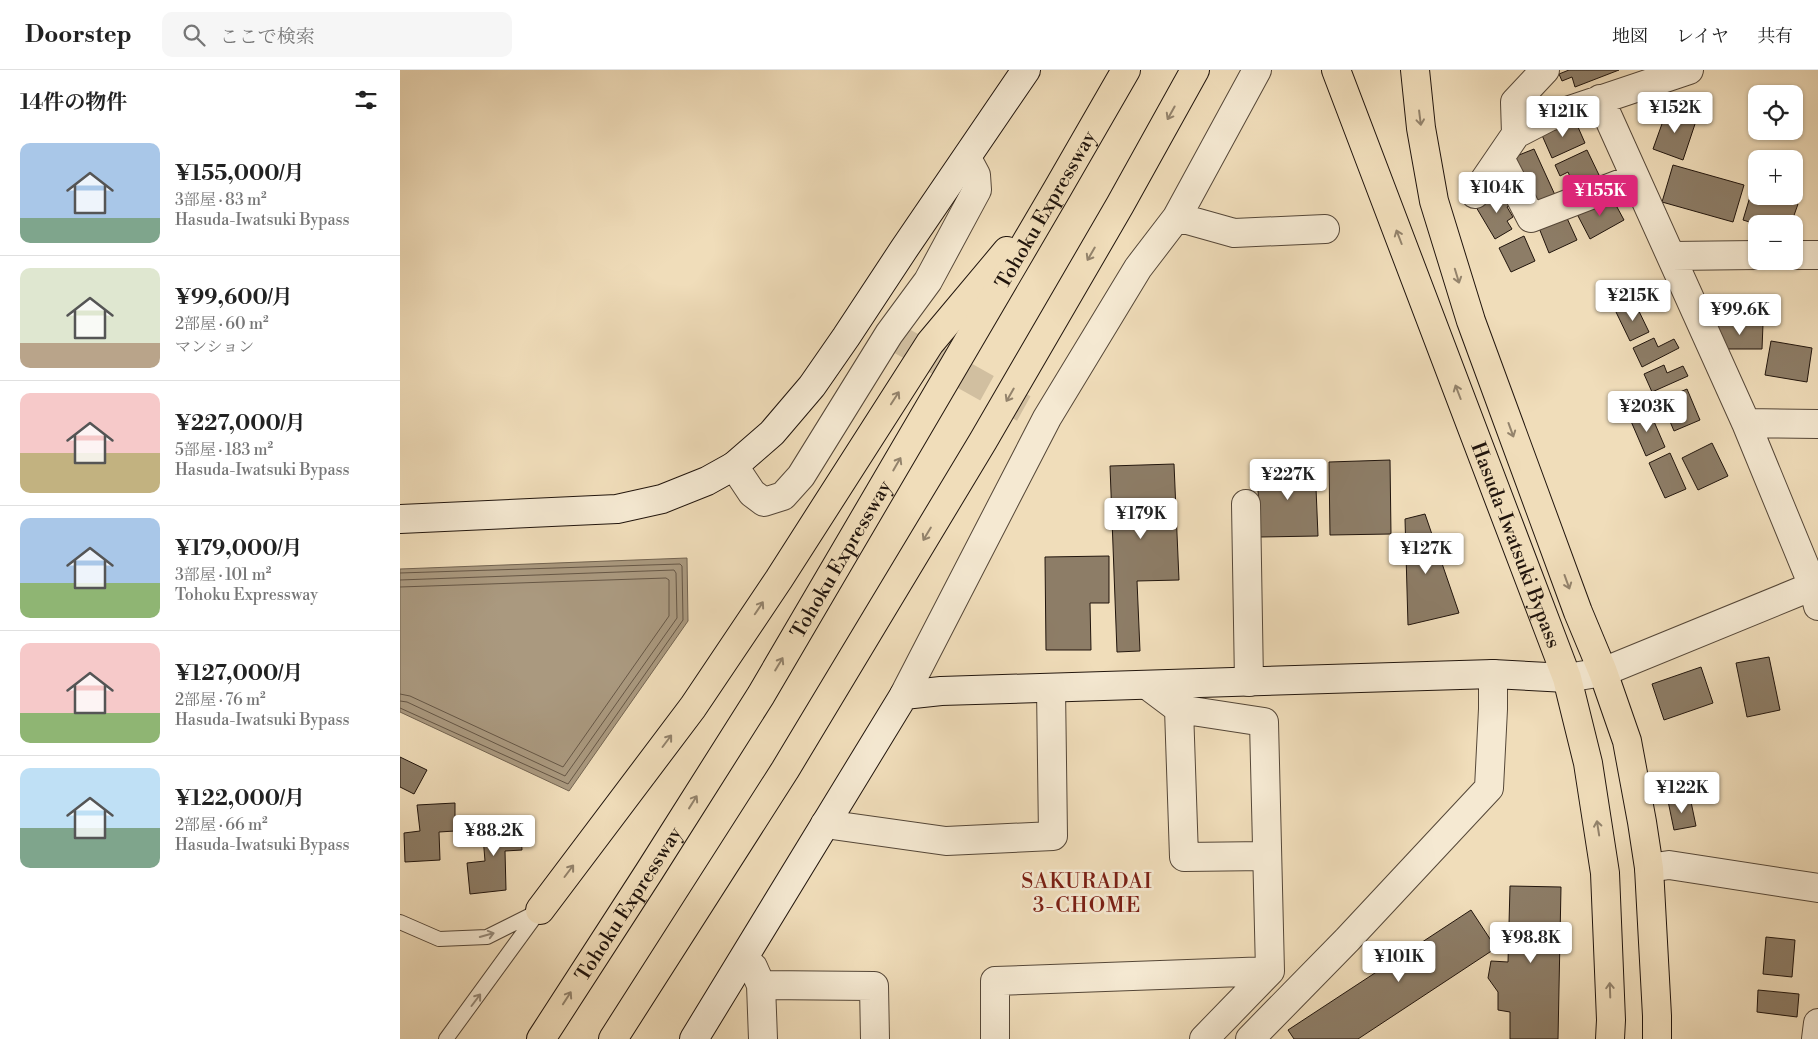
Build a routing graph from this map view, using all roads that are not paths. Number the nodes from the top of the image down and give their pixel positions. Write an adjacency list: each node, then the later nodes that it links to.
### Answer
1 (1026, 70): 11 (street)
2 (1126, 70): 14 (highway, Tohoku Expressway)
3 (1195, 70): 48 (highway, one-way to 48)
4 (1257, 70): 16 (street)
5 (1336, 70): 30 (highway, Hasuda-Iwatsuki Bypass, one-way to 5)
6 (1415, 70): 28 (highway, Hasuda-Iwatsuki Bypass, one-way to 28)
7 (1545, 70): 10 (street)
8 (1689, 70): 9 (street)
9 (1600, 99): 10 (street); 13 (street)
10 (1516, 134): 12 (street)
11 (966, 158): 24 (street); 24 (street)
12 (1500, 158): 13 (street); 15 (street)
13 (1634, 178): 21 (street)
14 (1058, 188): 40 (highway, one-way to 14); 47 (highway, Tohoku Expressway, one-way to 14)
15 (1475, 194)
16 (1177, 217): 17 (street); 34 (street)
17 (1325, 229)
18 (1748, 255): 21 (street)
19 (1803, 255): 20 (street)
20 (1818, 255)
21 (1672, 256): 22 (street)
22 (1746, 422): 23 (street); 27 (street)
23 (1818, 424)
24 (734, 466): 26 (street)
25 (1246, 504): 31 (street)
26 (400, 519)
27 (1816, 593): 28 (street)
28 (1603, 672): 30 (street); 38 (highway, Hasuda-Iwatsuki Bypass)
29 (1493, 674): 30 (street); 31 (street); 54 (street)
30 (1567, 678): 55 (highway, Hasuda-Iwatsuki Bypass, one-way to 30)
31 (1249, 682): 32 (street)
32 (1147, 685): 33 (street); 35 (street)
33 (1051, 688): 34 (street); 36 (street)
34 (904, 695): 36 (street)
35 (1179, 709): 37 (street); 37 (street)
36 (825, 824): 42 (street)
37 (1266, 856): 43 (street)
38 (1649, 868): 39 (street); 56 (highway, Hasuda-Iwatsuki Bypass)
39 (1818, 888)
40 (540, 910): 41 (lane, one-way to 40); 46 (lane, one-way to 40)
41 (400, 922)
42 (746, 953): 44 (street); 49 (street)
43 (1270, 971): 52 (street); 53 (street)
44 (761, 984): 50 (street); 51 (street)
45 (1818, 1023): 57 (street)
46 (446, 1039)
47 (541, 1039)
48 (613, 1039)
49 (694, 1039)
50 (763, 1039)
51 (875, 1039)
52 (995, 1039)
53 (1204, 1039)
54 (1250, 1039)
55 (1610, 1039)
56 (1657, 1039)
57 (1816, 1039)

